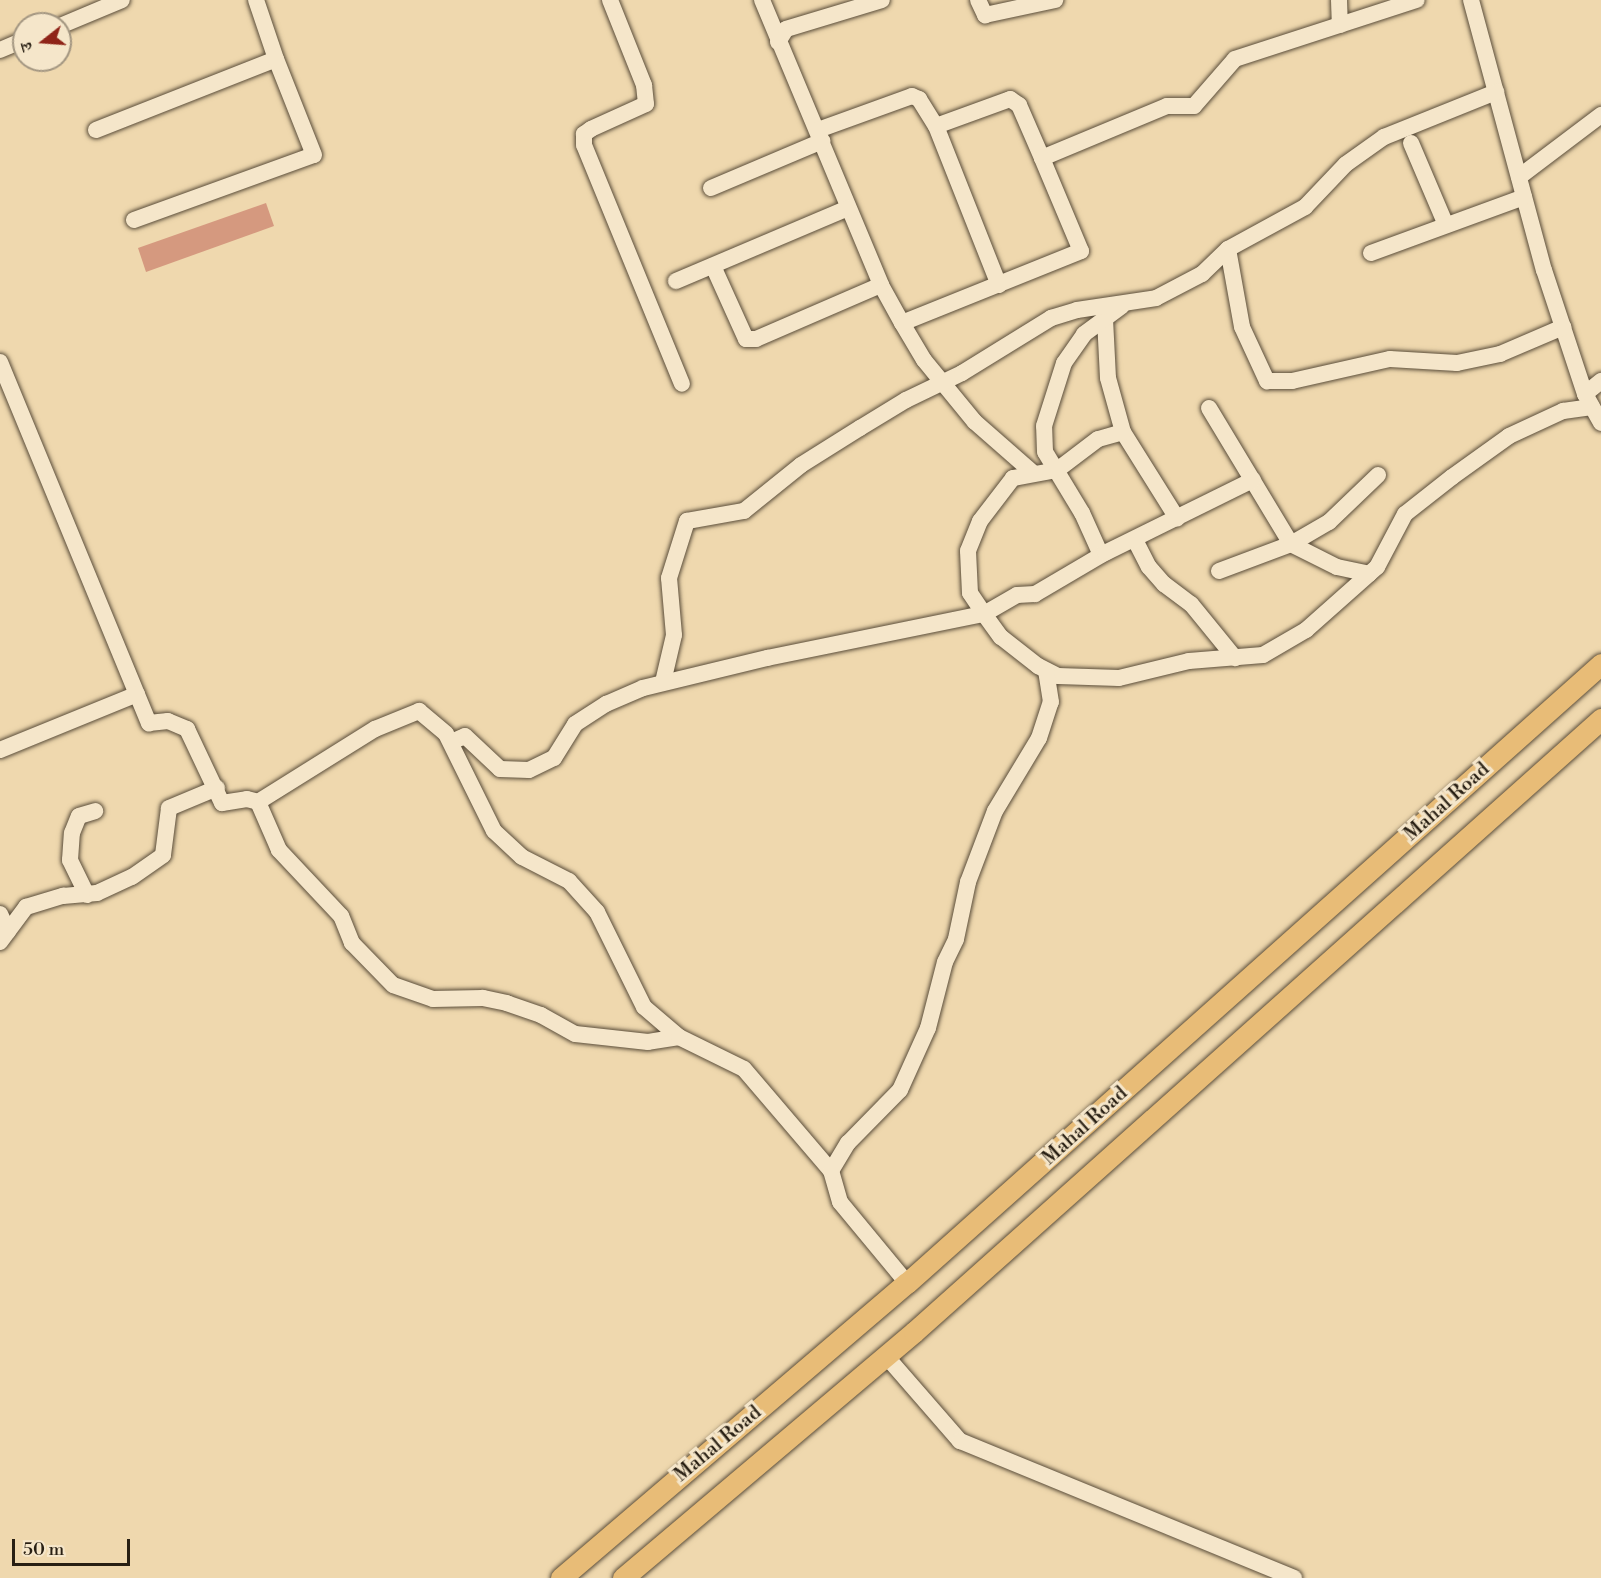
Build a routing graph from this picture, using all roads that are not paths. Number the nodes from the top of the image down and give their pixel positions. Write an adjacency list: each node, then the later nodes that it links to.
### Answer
1 (122, 0): 11 (street)
2 (256, 0): 14 (street)
3 (610, 0): 41 (street)
4 (762, 0): 13 (street)
5 (882, 0): 13 (street)
6 (978, 0): 7 (street)
7 (1055, 0)
8 (1339, 0): 12 (street)
9 (1417, 0): 12 (street)
10 (1475, 2): 15 (street)
11 (72, 21)
12 (1340, 25): 21 (street)
13 (778, 42): 19 (street)
14 (276, 59): 18 (street); 26 (street)
15 (1496, 92): 22 (street); 28 (street)
16 (1601, 115): 22 (street)
17 (936, 126): 19 (street); 21 (street); 33 (street)
18 (96, 130)
19 (820, 136): 23 (street); 25 (street)
20 (1412, 143): 27 (street)
21 (1042, 158): 33 (street)
22 (1519, 177): 24 (street)
23 (711, 188)
24 (1524, 196): 27 (street); 37 (street)
25 (848, 208): 30 (street); 32 (street)
26 (134, 220)
27 (1446, 225): 29 (street)
28 (1228, 249): 34 (street); 37 (street)
29 (1371, 253)
30 (713, 266): 31 (street); 32 (street)
31 (676, 281)
32 (881, 285): 36 (street)
33 (999, 285): 36 (street)
34 (1125, 303): 35 (street); 40 (street)
35 (1105, 319): 45 (street); 46 (street)
36 (903, 323): 40 (street)
37 (1563, 327): 42 (street)
38 (0, 362): 61 (street)
39 (1601, 381): 42 (street)
40 (941, 383): 47 (street); 60 (street)
41 (682, 384)
42 (1588, 401): 44 (street); 55 (street)
43 (1209, 408): 49 (street)
44 (1601, 423)
45 (1124, 432): 46 (street); 50 (street)
46 (1057, 470): 47 (street); 53 (street)
47 (1034, 473): 56 (street)
48 (1378, 475): 52 (street)
49 (1253, 480): 50 (street); 52 (street)
50 (1177, 518): 51 (street)
51 (1135, 540): 53 (street); 57 (street)
52 (1291, 544): 54 (street); 55 (street)
53 (1101, 555): 56 (street)
54 (1219, 571)
55 (1369, 574): 57 (street)
56 (984, 614): 59 (street); 60 (street)
57 (1235, 658): 59 (street)
58 (1601, 664): 73 (main road, Mahal Road)
59 (1046, 670): 72 (street)
60 (663, 682): 63 (street)
61 (137, 694): 64 (street); 65 (street)
62 (1601, 719): 74 (main road, Mahal Road)
63 (451, 742): 66 (street); 71 (street)
64 (0, 750)
65 (216, 788): 66 (street); 68 (street)
66 (258, 802): 71 (street)
67 (95, 812): 68 (street)
68 (87, 895): 70 (street)
69 (0, 914): 70 (street)
70 (4, 936)
71 (679, 1036): 72 (street)
72 (831, 1171): 73 (street)
73 (907, 1283): 75 (main road, Mahal Road)
74 (886, 1356): 76 (main road, Mahal Road); 77 (street)
75 (561, 1578)
76 (623, 1578)
77 (1294, 1578)

